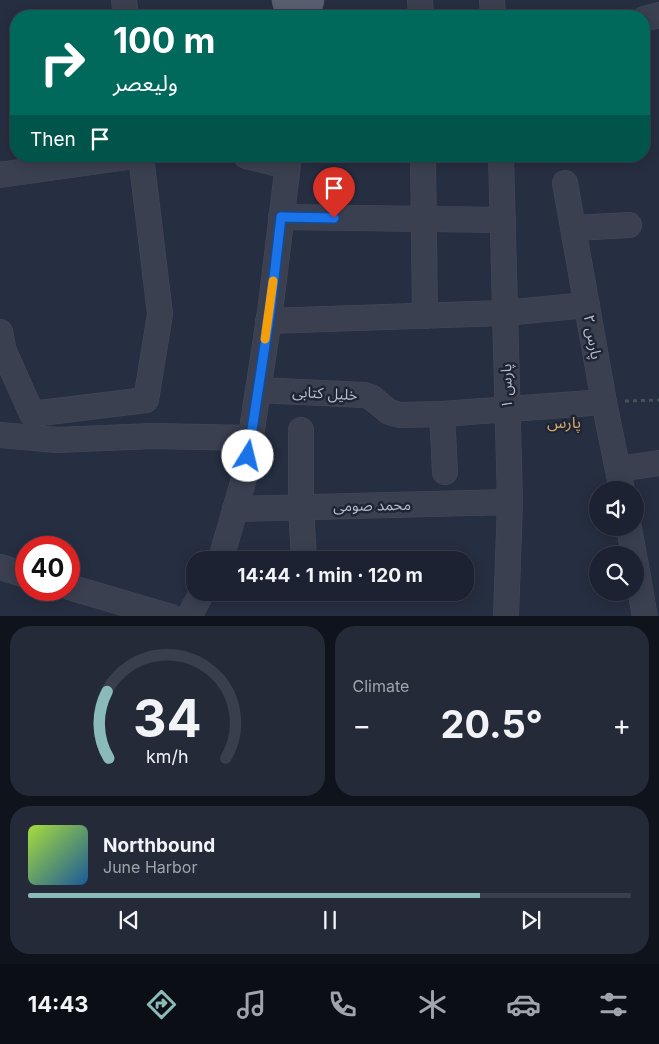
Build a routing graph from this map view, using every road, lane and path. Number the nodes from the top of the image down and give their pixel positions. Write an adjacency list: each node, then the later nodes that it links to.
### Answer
1 (92, 162): 6 (street)
2 (142, 162): 17 (street)
3 (288, 162): 8 (street)
4 (423, 162): 9 (street)
5 (501, 162): 10 (street, پارس ۱)
6 (0, 175)
7 (565, 183): 12 (street, پارس ۲)
8 (281, 217): 9 (street); 16 (street)
9 (423, 219): 10 (street); 15 (street)
10 (503, 220): 14 (street, پارس ۱)
11 (629, 225): 12 (street)
12 (574, 228): 13 (street, پارس ۲)
13 (587, 305): 14 (street); 20 (street, پارس ۲)
14 (504, 313): 15 (street); 21 (street, پارس ۱)
15 (425, 316): 16 (street)
16 (268, 321): 18 (street)
17 (0, 332)
18 (258, 390): 22 (street, خلیل کتابی); 25 (street)
19 (659, 400): 20 (path)
20 (604, 402): 21 (street, خلیل کتابی); 28 (street, پارس ۲)
21 (506, 409): 22 (street, خلیل کتابی); 29 (street, پارس ۱)
22 (442, 414): 27 (street)
23 (301, 430): 30 (street)
24 (0, 435): 25 (street)
25 (250, 438): 31 (street)
26 (659, 463): 28 (street)
27 (445, 472)
28 (620, 480)
29 (510, 502): 30 (street, محمد صومی); 42 (street, پارس ۱)
30 (301, 507): 31 (street, محمد صومی); 33 (street)
31 (235, 509): 32 (street)
32 (223, 551)
33 (303, 551)
34 (0, 567): 35 (street)
35 (15, 572)
36 (644, 577): 37 (street)
37 (650, 589): 43 (street)
38 (80, 590): 40 (street)
39 (197, 601): 41 (street)
40 (171, 616)
41 (188, 616)
42 (506, 616)
43 (645, 616)

